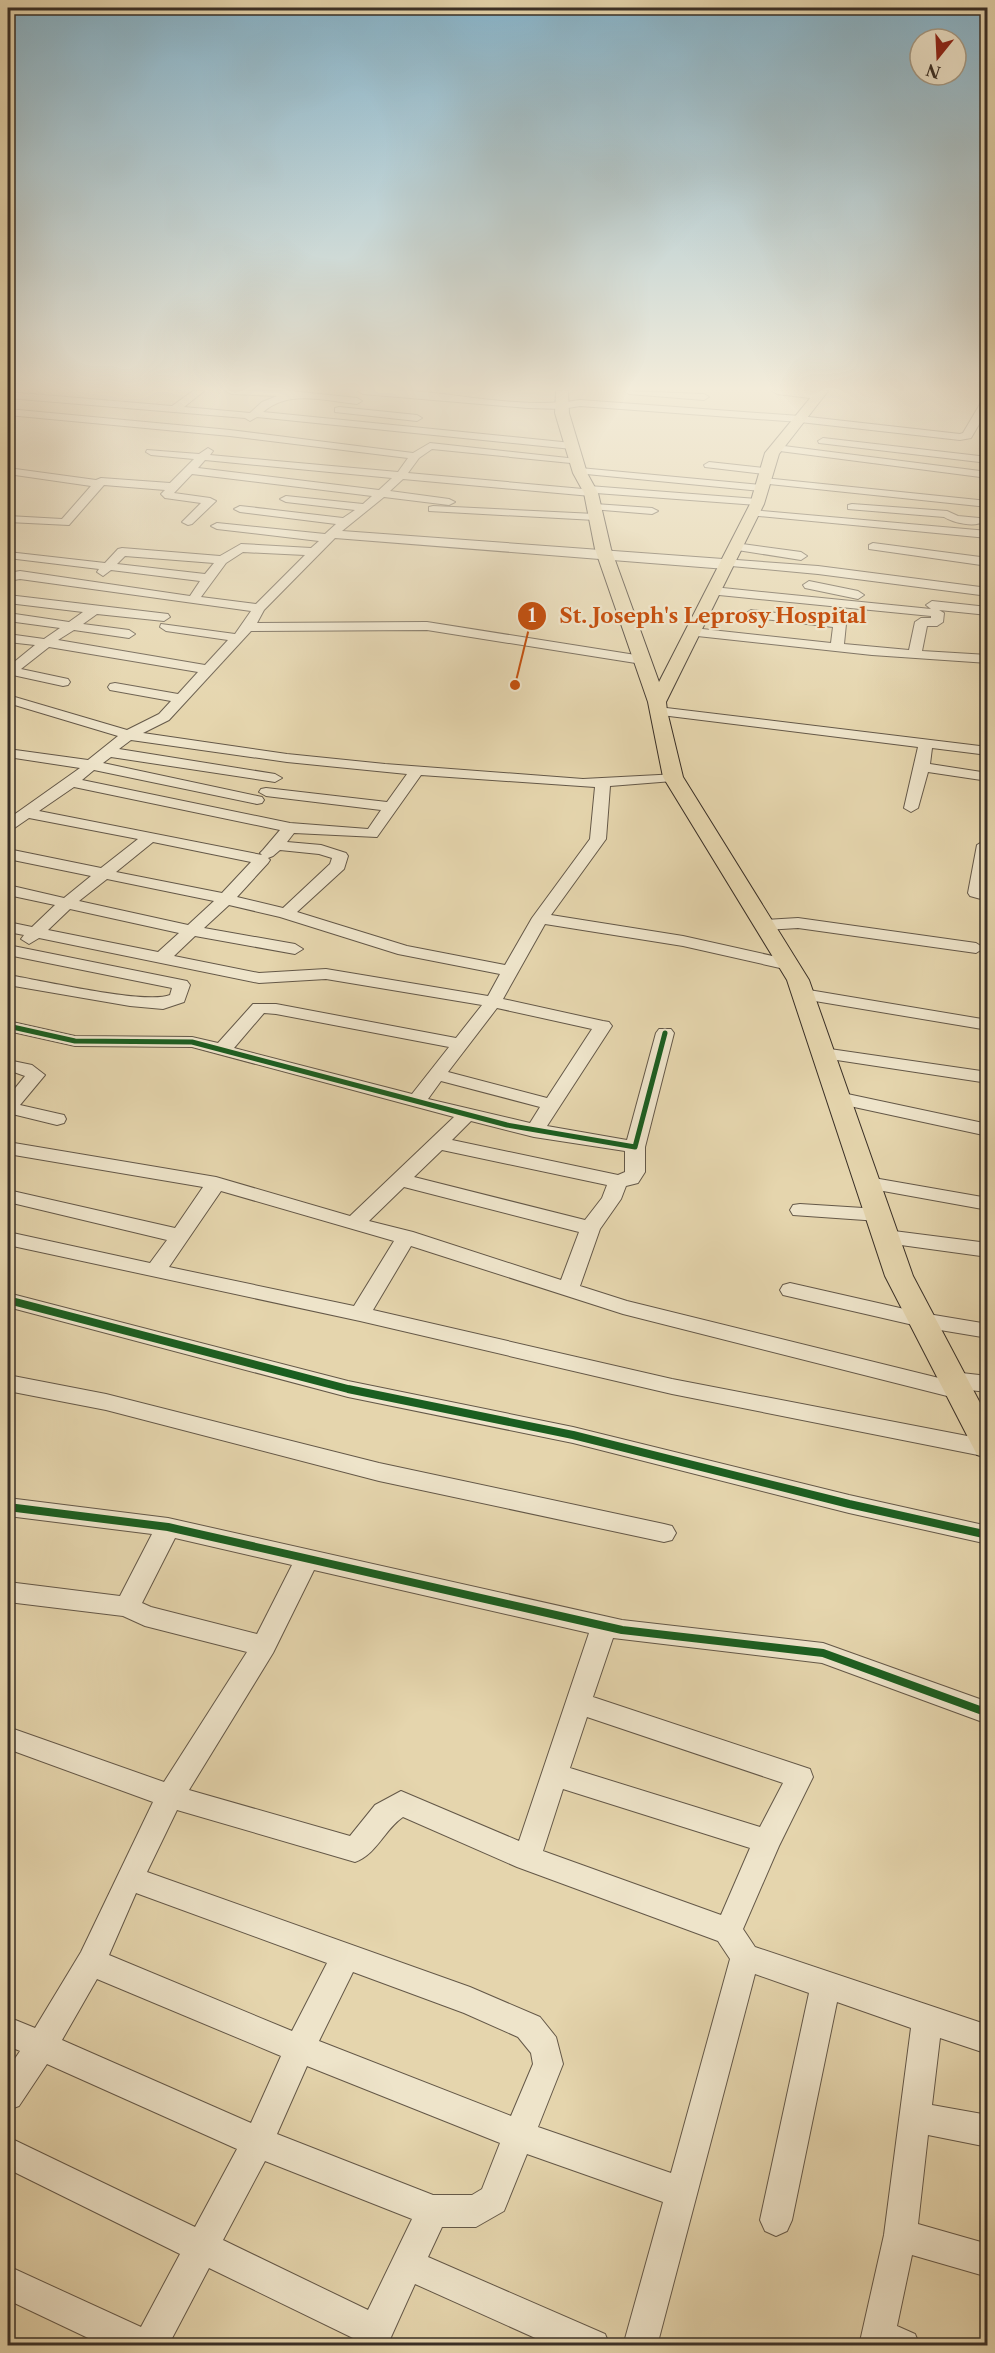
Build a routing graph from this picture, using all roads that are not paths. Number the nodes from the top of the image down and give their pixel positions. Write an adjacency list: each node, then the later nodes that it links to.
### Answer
1 (84, 501): 20 (street)
2 (208, 501): 22 (street)
3 (302, 501): 15 (street)
4 (373, 501): 15 (street)
5 (440, 501): 11 (street)
6 (586, 501): 12 (street)
7 (610, 501): 12 (street)
8 (756, 501): 32 (main road)
9 (796, 501): 25 (street)
10 (931, 501): 13 (street)
11 (449, 502)
12 (592, 502): 16 (street); 19 (street); 30 (main road)
13 (987, 504)
14 (852, 507): 18 (street)
15 (366, 508): 23 (street)
16 (419, 508)
17 (240, 509): 23 (street)
18 (892, 510): 21 (street); 25 (street)
19 (652, 511)
20 (8, 519)
21 (987, 521)
22 (188, 522)
23 (345, 522): 27 (street)
24 (217, 526): 27 (street)
25 (887, 526): 26 (street)
26 (987, 535)
27 (331, 536): 29 (street); 30 (street)
28 (873, 547): 34 (street)
29 (314, 552): 33 (street); 49 (street)
30 (604, 554): 32 (street); 64 (main road)
31 (8, 555): 35 (street)
32 (730, 558): 38 (street); 39 (street); 43 (main road)
33 (222, 560): 35 (street); 37 (street)
34 (987, 562)
35 (108, 567): 37 (street); 42 (street)
36 (8, 577): 42 (street)
37 (208, 578): 46 (street)
38 (761, 580): 39 (street); 43 (street); 47 (street); 53 (street)
39 (942, 580): 40 (street); 44 (street); 48 (street)
40 (987, 580)
41 (809, 585): 48 (street)
42 (91, 586): 46 (street)
43 (713, 591): 56 (main road)
44 (987, 592)
45 (8, 599): 50 (street)
46 (193, 600): 49 (street)
47 (847, 605): 53 (street); 62 (street)
48 (932, 605): 51 (street)
49 (259, 608): 55 (street)
50 (95, 610): 54 (street); 59 (street)
51 (987, 611)
52 (8, 617): 54 (street)
53 (840, 624): 61 (street)
54 (70, 626): 57 (street); 60 (street)
55 (248, 627): 59 (street); 64 (street)
56 (693, 632): 61 (street); 71 (main road)
57 (129, 634)
58 (8, 638): 60 (street)
59 (239, 638): 65 (street)
60 (46, 643): 65 (street); 66 (street)
61 (837, 647): 62 (street)
62 (915, 655): 63 (street)
63 (987, 659)
64 (642, 660): 71 (main road)
65 (208, 670): 70 (street)
66 (9, 672): 67 (street)
67 (63, 682)
68 (115, 687): 70 (street)
69 (8, 699): 72 (street)
70 (182, 699): 72 (street)
71 (657, 706): 73 (street); 82 (main road)
72 (128, 735): 76 (street); 77 (street)
73 (926, 743): 74 (street); 79 (street)
74 (986, 751): 81 (street)
75 (8, 753): 78 (street)
76 (109, 753): 78 (street); 83 (street)
77 (287, 758): 80 (street); 83 (street)
78 (91, 765): 85 (street); 86 (street)
79 (922, 767): 81 (street); 88 (street)
80 (417, 771): 84 (street); 87 (street)
81 (983, 776)
82 (673, 777): 84 (street); 105 (main road)
83 (275, 778): 86 (street)
84 (603, 781): 104 (street)
85 (71, 782): 89 (street); 90 (street)
86 (261, 796): 87 (street); 90 (street)
87 (392, 807): 92 (street)
88 (911, 808)
89 (24, 813): 91 (street); 93 (street)
90 (242, 817): 92 (street)
91 (8, 826)
92 (290, 828): 94 (street)
93 (150, 837): 97 (street); 98 (street)
94 (276, 845): 97 (street); 103 (street)
95 (985, 845): 100 (street)
96 (8, 854): 98 (street)
97 (262, 860): 101 (street)
98 (106, 873): 101 (street); 102 (street)
99 (8, 890): 102 (street)
100 (987, 896)
101 (226, 899): 103 (street); 107 (street)
102 (67, 903): 107 (street); 108 (street)
103 (286, 914): 114 (street)
104 (540, 918): 113 (street); 114 (street)
105 (765, 925): 109 (street); 113 (main road)
106 (8, 927): 108 (street)
107 (192, 931): 110 (street); 112 (street)
108 (36, 932): 111 (street); 112 (street)
109 (976, 948)
110 (295, 949)
111 (12, 951): 115 (street)
112 (162, 958): 117 (street)
113 (789, 965): 116 (main road)
114 (511, 971): 117 (street)
115 (8, 980)
116 (803, 994): 118 (street); 123 (main road)
117 (493, 1002): 121 (street); 129 (street)
118 (987, 1025)
119 (8, 1026): 122 (street)
120 (666, 1033): 135 (street)
121 (461, 1044): 122 (street); 125 (street)
122 (222, 1050): 128 (street)
123 (823, 1053): 126 (street); 127 (main road)
124 (8, 1065): 131 (street)
125 (436, 1074): 128 (street); 129 (street)
126 (987, 1078)
127 (838, 1098): 132 (street); 140 (main road)
128 (417, 1101): 130 (street)
129 (549, 1104): 133 (street)
130 (465, 1113): 133 (street); 134 (street)
131 (57, 1119)
132 (987, 1130)
133 (534, 1131): 135 (street)
134 (439, 1143): 137 (street); 138 (street)
135 (635, 1147): 138 (street)
136 (8, 1148): 139 (street)
137 (400, 1180): 145 (street); 146 (street)
138 (618, 1181): 146 (street)
139 (216, 1183): 145 (street); 147 (street)
140 (868, 1183): 142 (street); 144 (main road)
141 (8, 1196): 147 (street)
142 (987, 1204)
143 (800, 1210): 144 (street)
144 (879, 1215): 149 (main road)
145 (354, 1224): 148 (street)
146 (590, 1228): 153 (street)
147 (180, 1236): 152 (street)
148 (406, 1237): 153 (street); 156 (street)
149 (886, 1238): 151 (street); 157 (main road)
150 (8, 1239): 152 (street)
151 (987, 1250)
152 (155, 1271): 156 (street)
153 (567, 1289): 161 (street)
154 (790, 1290): 157 (street)
155 (8, 1300): 166 (street)
156 (360, 1314): 162 (street)
157 (922, 1320): 158 (street); 161 (main road)
158 (987, 1331)
159 (8, 1383): 165 (street)
160 (987, 1384): 161 (street)
161 (956, 1386): 162 (main road)
162 (987, 1448)
163 (8, 1507): 164 (street)
164 (168, 1527): 167 (street); 169 (street)
165 (664, 1533)
166 (987, 1535)
167 (307, 1559): 170 (street); 171 (street)
168 (8, 1592): 169 (street)
169 (127, 1607): 171 (street)
170 (604, 1626): 172 (street); 173 (street)
171 (264, 1646): 176 (street)
172 (579, 1703): 175 (street); 177 (street)
173 (987, 1713)
174 (8, 1738): 176 (street)
175 (555, 1775): 177 (street); 178 (street)
176 (170, 1796): 178 (street); 179 (street)
177 (768, 1841): 180 (street)
178 (527, 1858): 180 (street)
179 (129, 1878): 182 (street); 183 (street)
180 (728, 1931): 181 (street)
181 (745, 1957): 184 (street); 196 (street)
182 (345, 1958): 189 (street); 193 (street)
183 (91, 1962): 188 (street); 189 (street)
184 (826, 1984): 185 (street); 198 (street)
185 (927, 2019): 187 (street); 191 (street)
186 (8, 2031): 188 (street)
187 (987, 2040)
188 (41, 2047): 190 (street); 194 (street)
189 (299, 2049): 193 (street); 194 (street)
190 (8, 2095)
191 (915, 2117): 192 (street); 199 (street)
192 (987, 2130)
193 (519, 2136): 196 (street); 197 (street)
194 (258, 2142): 197 (street); 200 (street)
195 (8, 2153): 200 (street)
196 (680, 2192): 208 (street)
197 (432, 2211): 202 (street)
198 (776, 2220)
199 (900, 2235): 201 (street); 205 (street)
200 (201, 2247): 204 (street); 206 (street)
201 (987, 2261)
202 (407, 2264): 204 (street); 207 (street)
203 (8, 2283): 206 (street)
204 (372, 2338)
205 (886, 2342)
206 (146, 2346)
207 (593, 2346)
208 (640, 2346)

